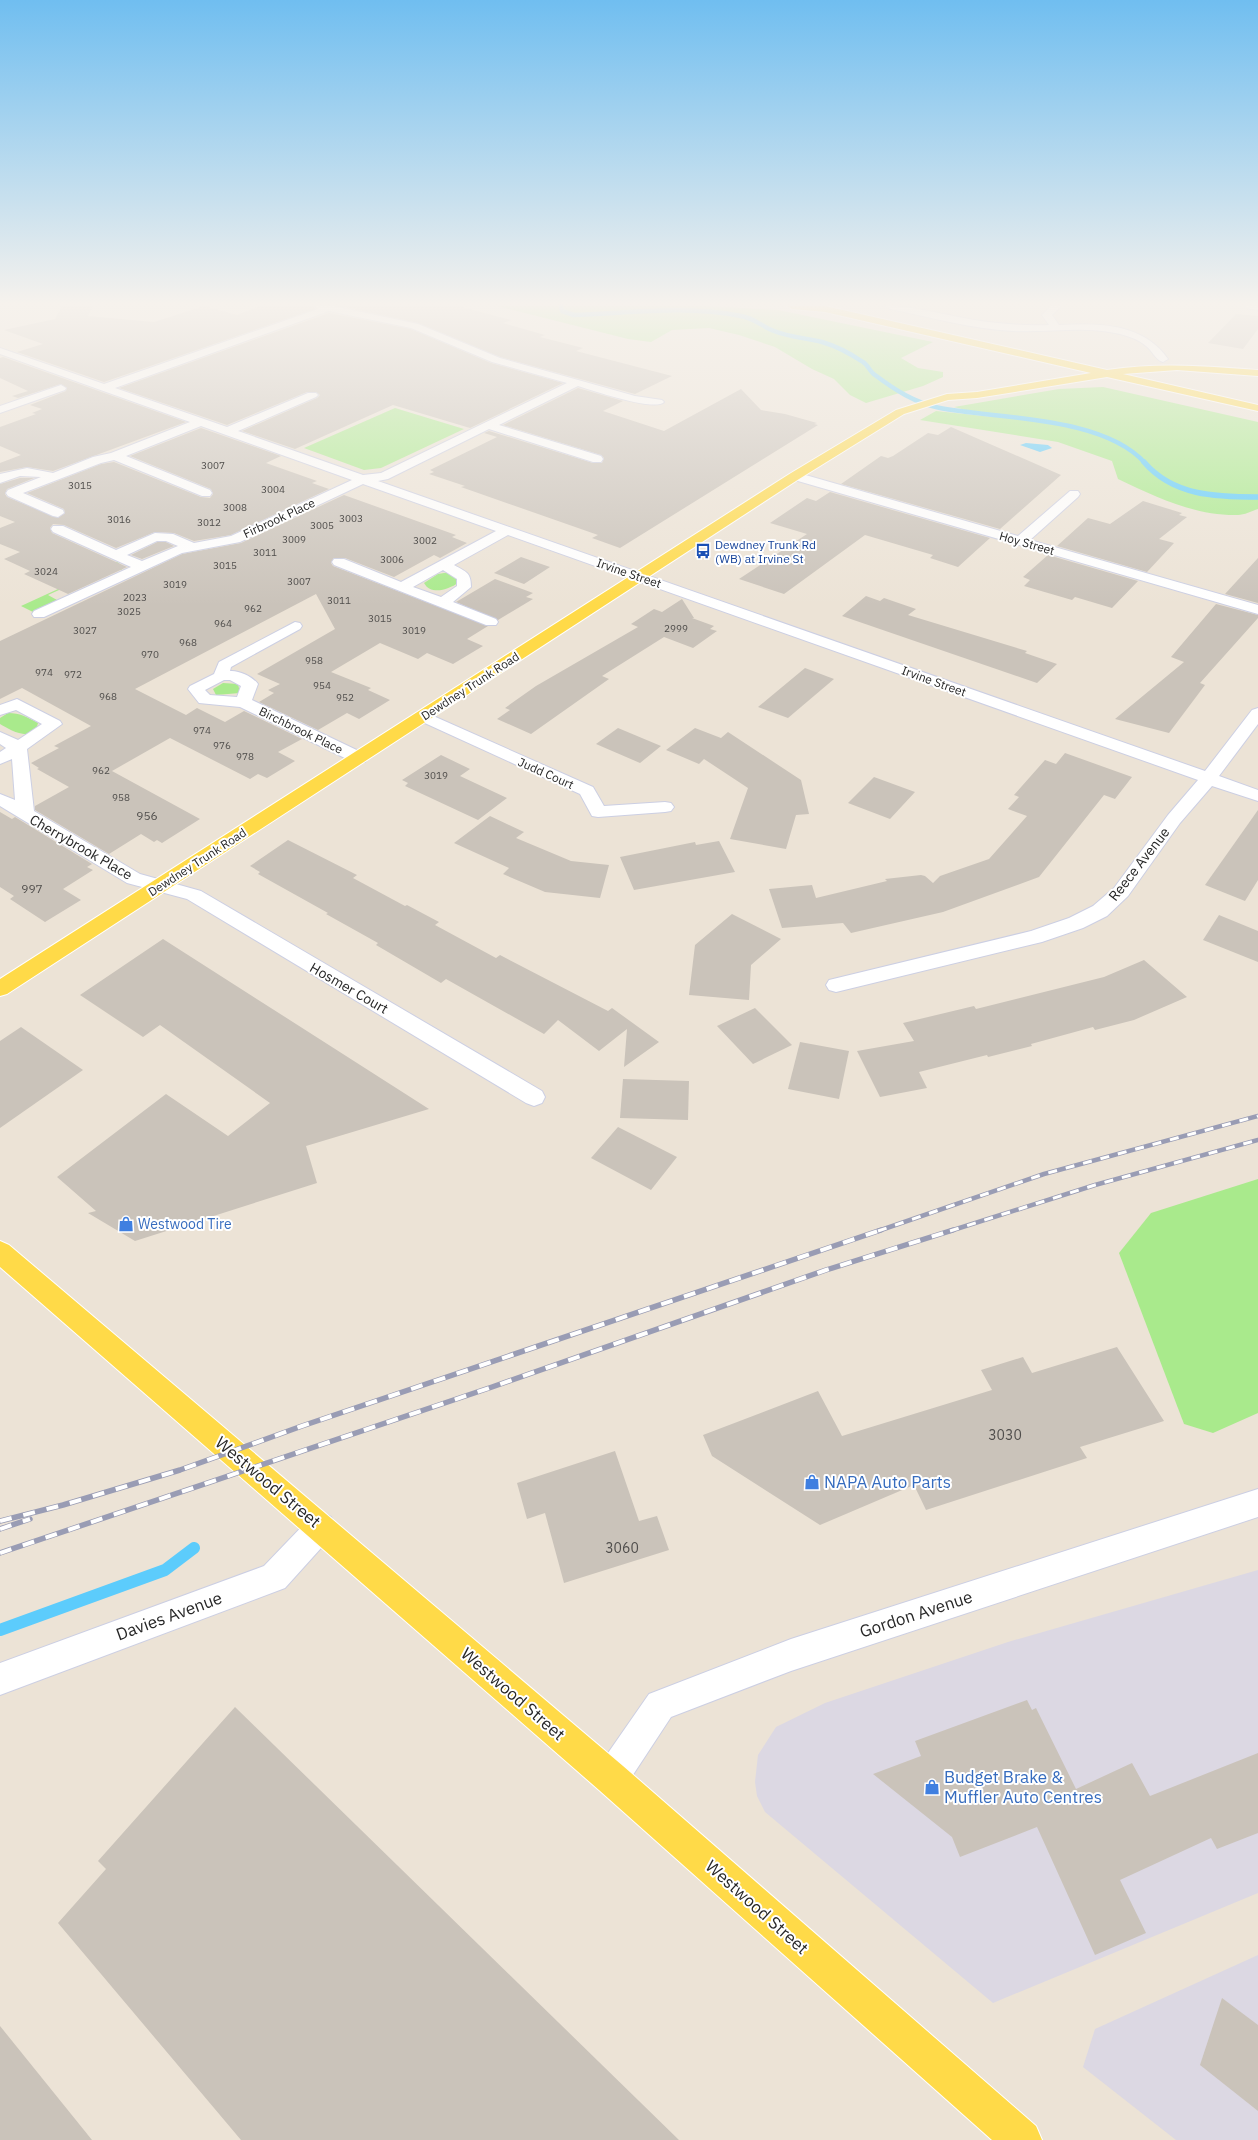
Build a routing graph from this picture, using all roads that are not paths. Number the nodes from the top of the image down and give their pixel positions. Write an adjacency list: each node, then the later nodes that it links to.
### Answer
1 (11, 406): 6 (street)
2 (155, 406): 7 (street, Irvine Street)
3 (287, 406): 9 (street)
4 (530, 406): 8 (street, Firbrook Place)
5 (917, 406): 12 (main road, Dewdney Trunk Road)
6 (0, 410)
7 (201, 422): 9 (street, Irvine Street); 10 (street)
8 (490, 426): 11 (street); 15 (street, Firbrook Place)
9 (228, 431): 15 (street, Irvine Street)
10 (115, 456): 13 (street); 18 (street)
11 (597, 459)
12 (795, 476): 23 (street, Hoy Street); 29 (main road, Dewdney Trunk Road)
13 (54, 477): 14 (street); 17 (street)
14 (0, 479)
15 (364, 480): 22 (street, Irvine Street); 24 (street, Firbrook Place)
16 (0, 486): 17 (street)
17 (12, 493): 20 (street)
18 (206, 493)
19 (1074, 494): 23 (street)
20 (58, 513)
21 (58, 530): 25 (street)
22 (506, 530): 27 (street); 29 (street, Irvine Street)
23 (1020, 541): 32 (street, Hoy Street)
24 (192, 547): 25 (street); 28 (street, Firbrook Place)
25 (115, 555): 28 (street)
26 (339, 562): 30 (street)
27 (443, 564): 30 (street); 31 (street)
28 (142, 566): 33 (street, Firbrook Place)
29 (639, 577): 40 (main road, Dewdney Trunk Road); 45 (street, Irvine Street)
30 (402, 587): 31 (street)
31 (443, 603): 34 (street)
32 (1258, 610)
33 (39, 614)
34 (490, 622)
35 (295, 626): 36 (street, Birchbrook Place)
36 (221, 676): 37 (street, Birchbrook Place); 37 (street, Birchbrook Place)
37 (243, 702): 43 (street, Birchbrook Place)
38 (0, 710): 42 (street)
39 (1258, 713): 45 (street, Reece Avenue)
40 (422, 716): 43 (main road, Dewdney Trunk Road); 48 (street, Judd Court)
41 (0, 737): 42 (street)
42 (19, 748): 44 (street); 49 (street, Cherrybrook Place)
43 (359, 758): 50 (main road, Dewdney Trunk Road)
44 (0, 759)
45 (1209, 778): 46 (street, Irvine Street); 51 (street, Reece Avenue)
46 (1258, 796)
47 (0, 799): 49 (street, Cherrybrook Place)
48 (665, 807)
49 (25, 814): 50 (street, Cherrybrook Place)
50 (161, 885): 52 (main road, Dewdney Trunk Road); 53 (street, Hosmer Court)
51 (836, 985)
52 (0, 989)
53 (534, 1097)
54 (0, 1252): 56 (main road, Westwood Street)
55 (1258, 1503): 58 (street, Gordon Avenue)
56 (321, 1527): 57 (street, Davies Avenue); 58 (main road, Westwood Street)
57 (0, 1679)
58 (611, 1778): 59 (main road, Westwood Street)
59 (1022, 2140)

